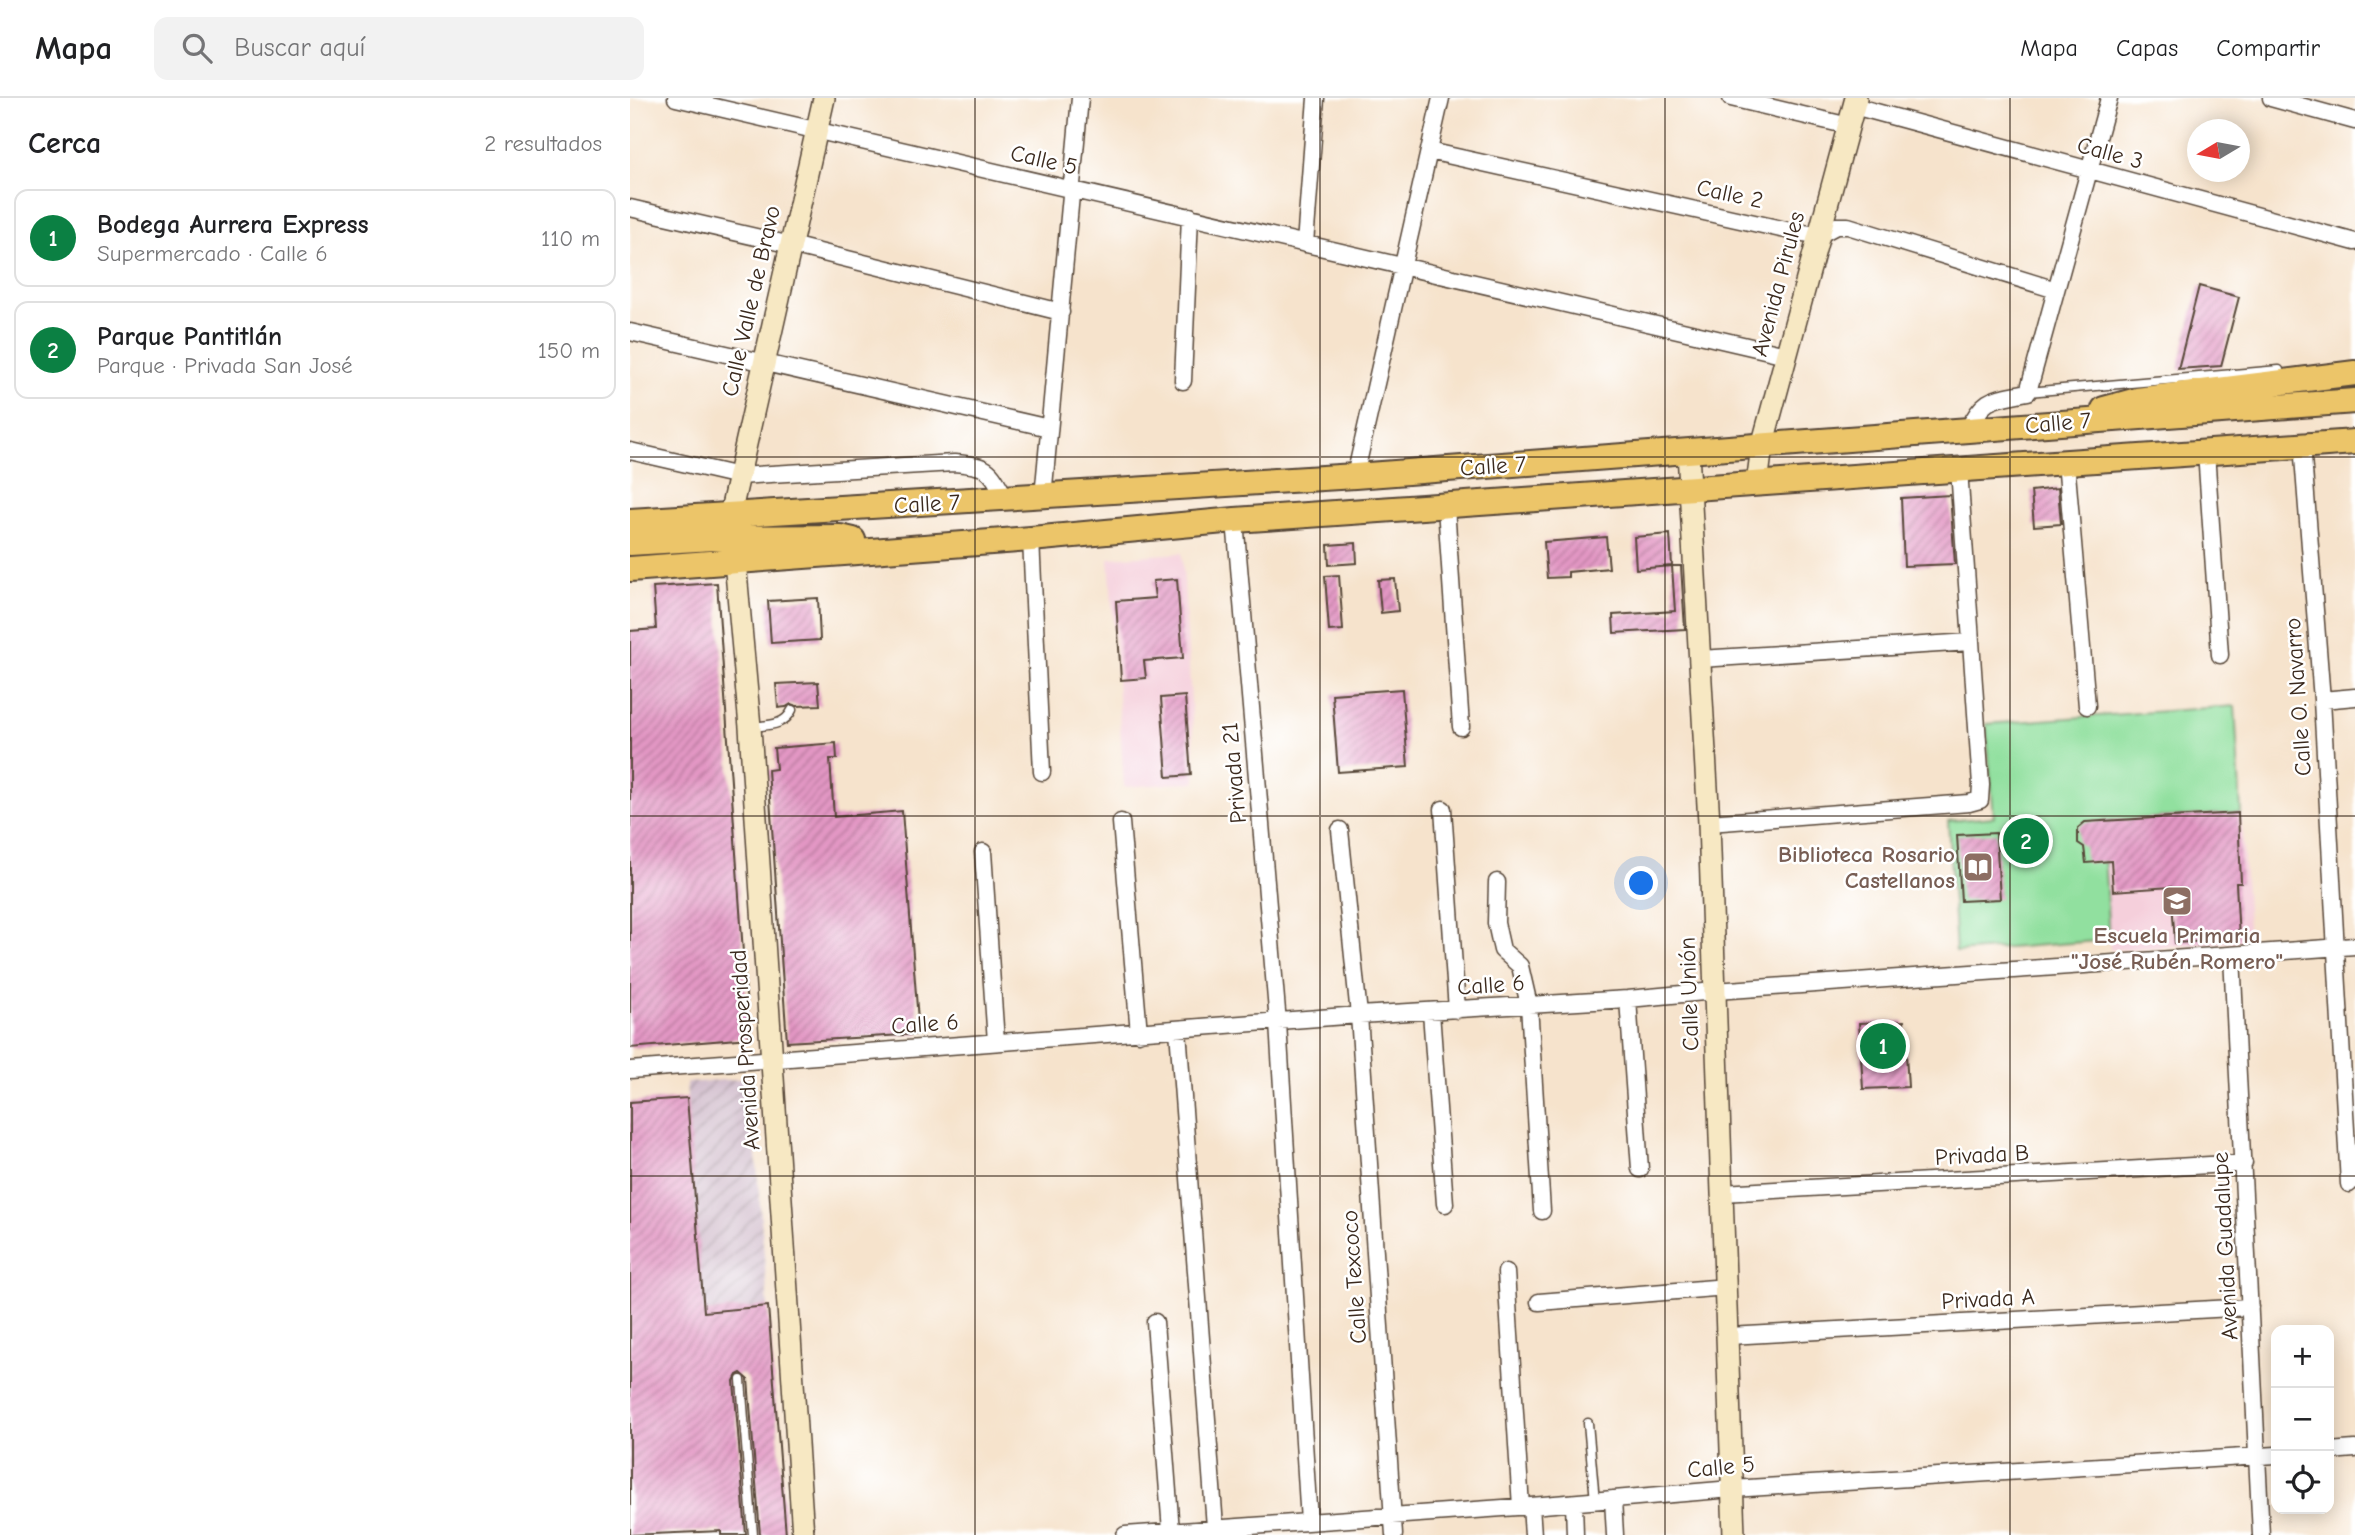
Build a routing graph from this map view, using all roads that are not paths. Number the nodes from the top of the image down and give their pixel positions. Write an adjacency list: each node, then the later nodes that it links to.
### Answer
1 (676, 98): 11 (street, Calle 5)
2 (824, 98): 11 (street, Calle Valle de Bravo)
3 (1080, 98): 14 (street)
4 (1316, 98): 19 (street)
5 (1441, 98): 12 (street)
6 (1731, 98): 9 (street, Calle 3)
7 (2109, 98): 13 (street)
8 (2271, 98): 10 (street)
9 (1853, 110): 13 (street, Calle 3); 17 (street, Avenida Pirules)
10 (2355, 121)
11 (817, 130): 14 (street, Calle 5); 20 (street, Calle Valle de Bravo)
12 (1429, 151): 17 (street, Calle 2); 21 (street)
13 (2089, 171): 18 (street, Calle 3); 22 (street)
14 (1072, 190): 16 (street, Calle 5); 23 (street)
15 (630, 208): 20 (street)
16 (1190, 216): 19 (street, Calle 5); 30 (street)
17 (1819, 235): 22 (street, Calle 2); 25 (street, Avenida Pirules)
18 (2355, 242)
19 (1306, 244): 21 (street, Calle 5)
20 (791, 245): 23 (street); 26 (street, Calle Valle de Bravo)
21 (1403, 267): 25 (street, Calle 5); 45 (street)
22 (2056, 290): 31 (street)
23 (1061, 312): 34 (street)
24 (630, 332): 26 (street)
25 (1786, 355): 38 (street, Avenida Pirules)
26 (764, 363): 34 (street); 44 (street, Calle Valle de Bravo)
27 (2355, 364): 28 (lane)
28 (2348, 369): 33 (main road)
29 (2287, 370): 31 (lane)
30 (1183, 381)
31 (2028, 392): 35 (street)
32 (2355, 401): 33 (main road, Calle 7)
33 (2068, 422): 35 (main road, Calle 7)
34 (1049, 428): 48 (street)
35 (1968, 430): 38 (main road, Calle 7)
36 (2355, 442): 37 (main road, Calle 7)
37 (2302, 444): 41 (main road, Calle 7); 63 (street, Calle O. Navarro)
38 (1762, 446): 40 (main road, Calle 7); 46 (street, Avenida Pirules)
39 (630, 451): 44 (street)
40 (1688, 452): 45 (main road, Calle 7); 47 (street, Calle Unión)
41 (2206, 452): 42 (main road, Calle 7); 60 (street)
42 (2066, 461): 43 (main road, Calle 7); 64 (street)
43 (1959, 469): 46 (main road, Calle 7); 59 (street)
44 (739, 476): 49 (street); 51 (street, Calle Valle de Bravo)
45 (1355, 476): 48 (main road, Calle 7)
46 (1757, 484): 47 (main road, Calle 7)
47 (1692, 488): 50 (main road, Calle 7); 61 (street, Calle Unión)
48 (1043, 497): 49 (main road, Calle 7)
49 (1006, 499): 51 (main road, Calle 7)
50 (1446, 507): 52 (main road, Calle 7); 67 (street)
51 (730, 515): 53 (main road, Calle 7)
52 (1235, 520): 54 (main road, Calle 7); 84 (street, Privada 21)
53 (630, 522)
54 (1031, 539): 56 (main road, Calle 7); 68 (street)
55 (630, 543): 56 (main road)
56 (904, 548): 57 (main road, Calle 7)
57 (735, 561): 58 (main road, Calle 7); 66 (street, Avenida Prosperidad)
58 (630, 569)
59 (1971, 642): 61 (street); 71 (street)
60 (2220, 655)
61 (1699, 659): 71 (street, Calle Unión)
62 (2355, 697): 63 (street)
63 (2322, 700): 76 (street, Calle O. Navarro)
64 (2087, 706)
65 (792, 710): 66 (lane)
66 (750, 727): 88 (street, Avenida Prosperidad)
67 (1461, 727)
68 (1042, 772)
69 (1443, 809): 81 (street)
70 (1121, 822): 86 (street)
71 (1709, 822): 78 (street, Calle Unión)
72 (1340, 830): 83 (street, Calle Texcoco)
73 (983, 852): 87 (street)
74 (1497, 882): 80 (street)
75 (2355, 946): 76 (street, Calle 6)
76 (2336, 947): 77 (street, Calle 6); 92 (street, Calle O. Navarro)
77 (2232, 956): 78 (street, Calle 6); 90 (street, Avenida Guadalupe)
78 (1715, 991): 79 (street, Calle 6); 93 (street, Calle Unión)
79 (1628, 999): 80 (street, Calle 6); 91 (street)
80 (1529, 1005): 81 (street, Calle 6); 95 (street)
81 (1457, 1010): 82 (street, Calle 6)
82 (1431, 1012): 83 (street, Calle 6); 94 (street)
83 (1359, 1015): 84 (street, Calle 6); 113 (street, Calle Texcoco)
84 (1278, 1023): 85 (street, Calle 6); 114 (street, Privada 21)
85 (1178, 1030): 86 (street, Calle 6); 115 (street)
86 (1139, 1032): 87 (street, Calle 6)
87 (996, 1042): 88 (street, Calle 6)
88 (772, 1059): 89 (street, Calle 6); 118 (street, Avenida Prosperidad)
89 (630, 1070)
90 (2244, 1163): 93 (street, Privada B); 99 (street, Avenida Guadalupe)
91 (1640, 1169)
92 (2349, 1184)
93 (1723, 1193): 97 (street, Calle Unión)
94 (1445, 1204)
95 (1542, 1211)
96 (1506, 1272): 112 (street)
97 (1727, 1287): 98 (street); 101 (street, Calle Unión)
98 (1539, 1302)
99 (2250, 1307): 101 (street, Privada A); 107 (street, Avenida Guadalupe)
100 (1154, 1322): 116 (street)
101 (1729, 1336): 108 (street, Calle Unión)
102 (741, 1380): 117 (lane)
103 (1588, 1423): 110 (lane)
104 (2355, 1449): 105 (street)
105 (2334, 1451)
106 (2271, 1455): 107 (street, Calle 5)
107 (2257, 1456): 108 (street, Calle 5); 125 (street, Avenida Guadalupe)
108 (1732, 1489): 109 (street, Calle 5); 124 (street, Calle Unión)
109 (1613, 1500): 110 (street, Calle 5); 123 (street)
110 (1595, 1501): 111 (street, Calle 5)
111 (1574, 1503): 112 (street, Calle 5); 122 (street)
112 (1526, 1506): 113 (street, Calle 5); 121 (street)
113 (1393, 1516): 114 (street, Calle 5); 120 (street, Calle Texcoco)
114 (1309, 1522): 115 (street, Calle 5)
115 (1211, 1530): 116 (street, Calle 5)
116 (1171, 1531): 119 (street, Calle 5)
117 (753, 1535)
118 (803, 1535)
119 (1125, 1535)
120 (1394, 1535)
121 (1532, 1535)
122 (1575, 1535)
123 (1615, 1535)
124 (1734, 1535)
125 (2261, 1535)

